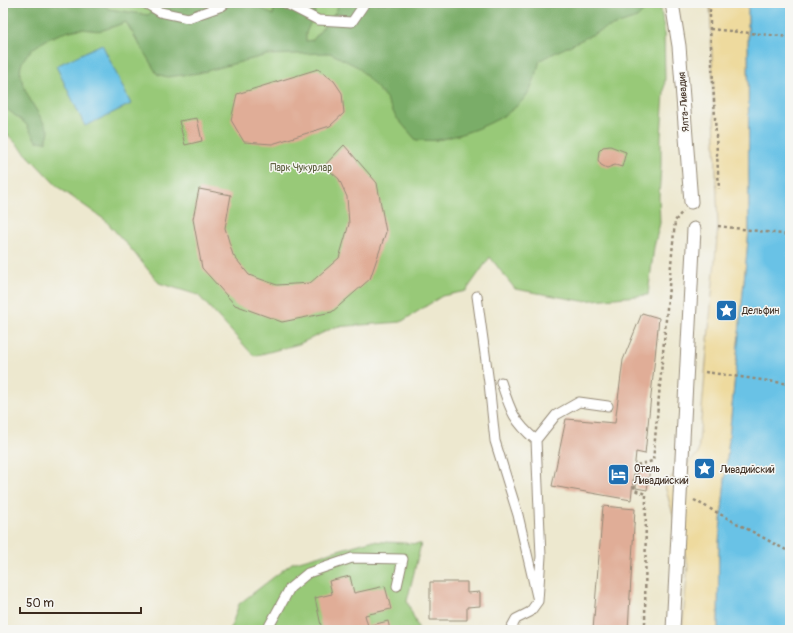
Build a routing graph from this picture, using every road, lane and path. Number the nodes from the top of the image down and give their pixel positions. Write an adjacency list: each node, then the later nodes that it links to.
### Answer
1 (146, 3): 2 (lane)
2 (226, 3)
3 (285, 3): 4 (lane)
4 (365, 3)
5 (672, 3): 10 (street, Ялта-Ливадия)
6 (710, 3): 7 (path)
7 (710, 29): 8 (path); 9 (path)
8 (790, 37)
9 (719, 189)
10 (691, 202): 26 (path)
11 (718, 226): 13 (path)
12 (694, 230): 27 (street)
13 (790, 235)
14 (477, 296): 23 (lane)
15 (705, 372): 17 (path)
16 (501, 382): 19 (lane)
17 (790, 384)
18 (608, 406): 19 (lane)
19 (536, 440): 23 (lane)
20 (691, 498): 21 (path)
21 (786, 550)
22 (396, 586): 24 (lane)
23 (538, 601): 25 (lane)
24 (267, 630)
25 (510, 630)
26 (645, 630)
27 (673, 630)

